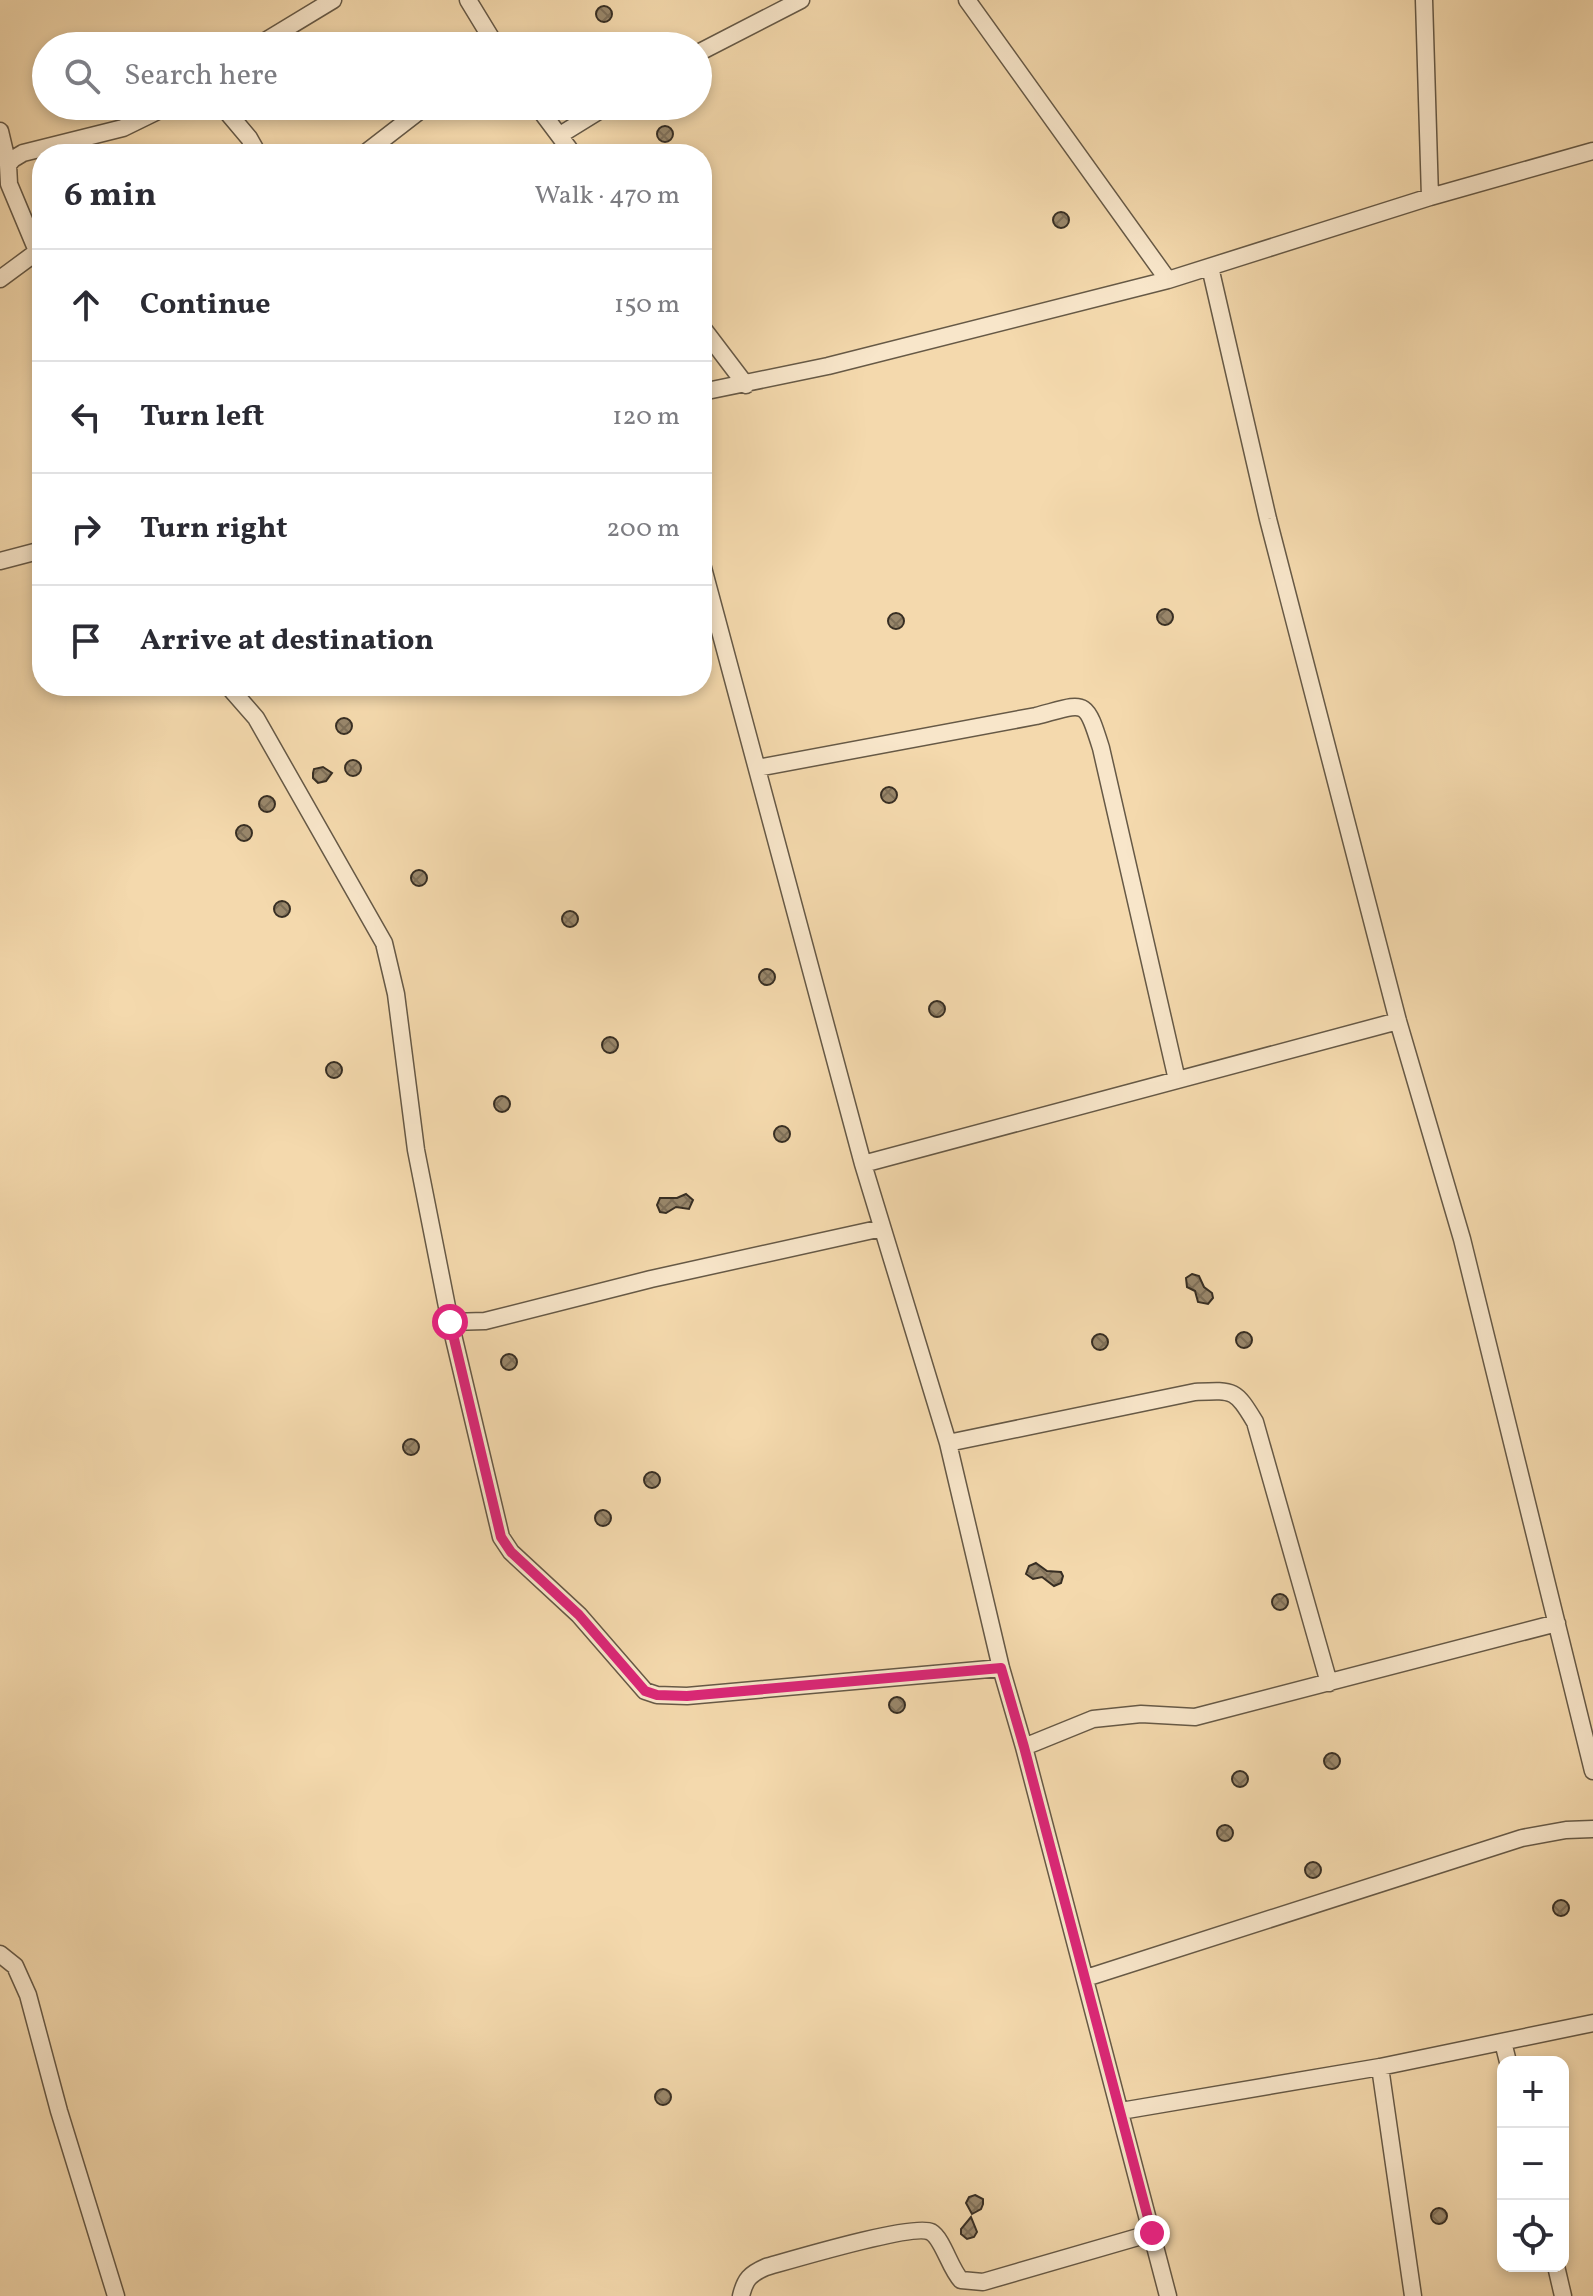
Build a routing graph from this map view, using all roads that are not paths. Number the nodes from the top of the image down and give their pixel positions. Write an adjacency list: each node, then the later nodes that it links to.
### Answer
1 (333, 0): 6 (street)
2 (468, 0): 7 (street)
3 (801, 0): 8 (street)
4 (967, 0): 28 (street)
5 (1424, 0): 23 (street)
6 (280, 32)
7 (487, 32)
8 (712, 46)
9 (139, 120): 16 (street)
10 (234, 120): 17 (street)
11 (408, 120): 18 (street)
12 (548, 120): 15 (street)
13 (584, 120): 15 (street)
14 (0, 131): 22 (street)
15 (560, 135): 19 (street)
16 (59, 144)
17 (252, 144)
18 (377, 144)
19 (566, 144)
20 (32, 151): 22 (street)
21 (1593, 151): 23 (street)
22 (8, 165): 24 (street)
23 (1430, 197): 26 (street)
24 (32, 234)
25 (32, 254): 27 (street)
26 (1210, 267): 28 (street); 37 (street)
27 (0, 279)
28 (1168, 280): 30 (street)
29 (712, 340): 30 (street)
30 (746, 385): 31 (street)
31 (712, 390)
32 (32, 553): 33 (street)
33 (0, 561)
34 (712, 601): 36 (street)
35 (237, 696): 41 (street)
36 (757, 768): 38 (street); 39 (street)
37 (1398, 1021): 38 (street); 43 (street)
38 (1177, 1080): 39 (street)
39 (863, 1164): 40 (street)
40 (882, 1228): 41 (street); 42 (street)
41 (450, 1322): 44 (street)
42 (948, 1443): 44 (street); 45 (street)
43 (1557, 1623): 45 (street); 47 (street)
44 (1001, 1668): 46 (street)
45 (1329, 1683): 46 (street)
46 (1024, 1747): 50 (street)
47 (1593, 1771)
48 (1593, 1829): 50 (street)
49 (0, 1954): 58 (street)
50 (1086, 1978): 55 (street)
51 (1593, 2023): 52 (street)
52 (1503, 2042): 53 (street); 54 (street)
53 (1506, 2056)
54 (1380, 2067): 55 (street); 61 (street)
55 (1121, 2111): 56 (street)
56 (1152, 2233): 59 (street); 60 (street)
57 (1557, 2272): 62 (street)
58 (116, 2296)
59 (741, 2296)
60 (1168, 2296)
61 (1413, 2296)
62 (1563, 2296)

